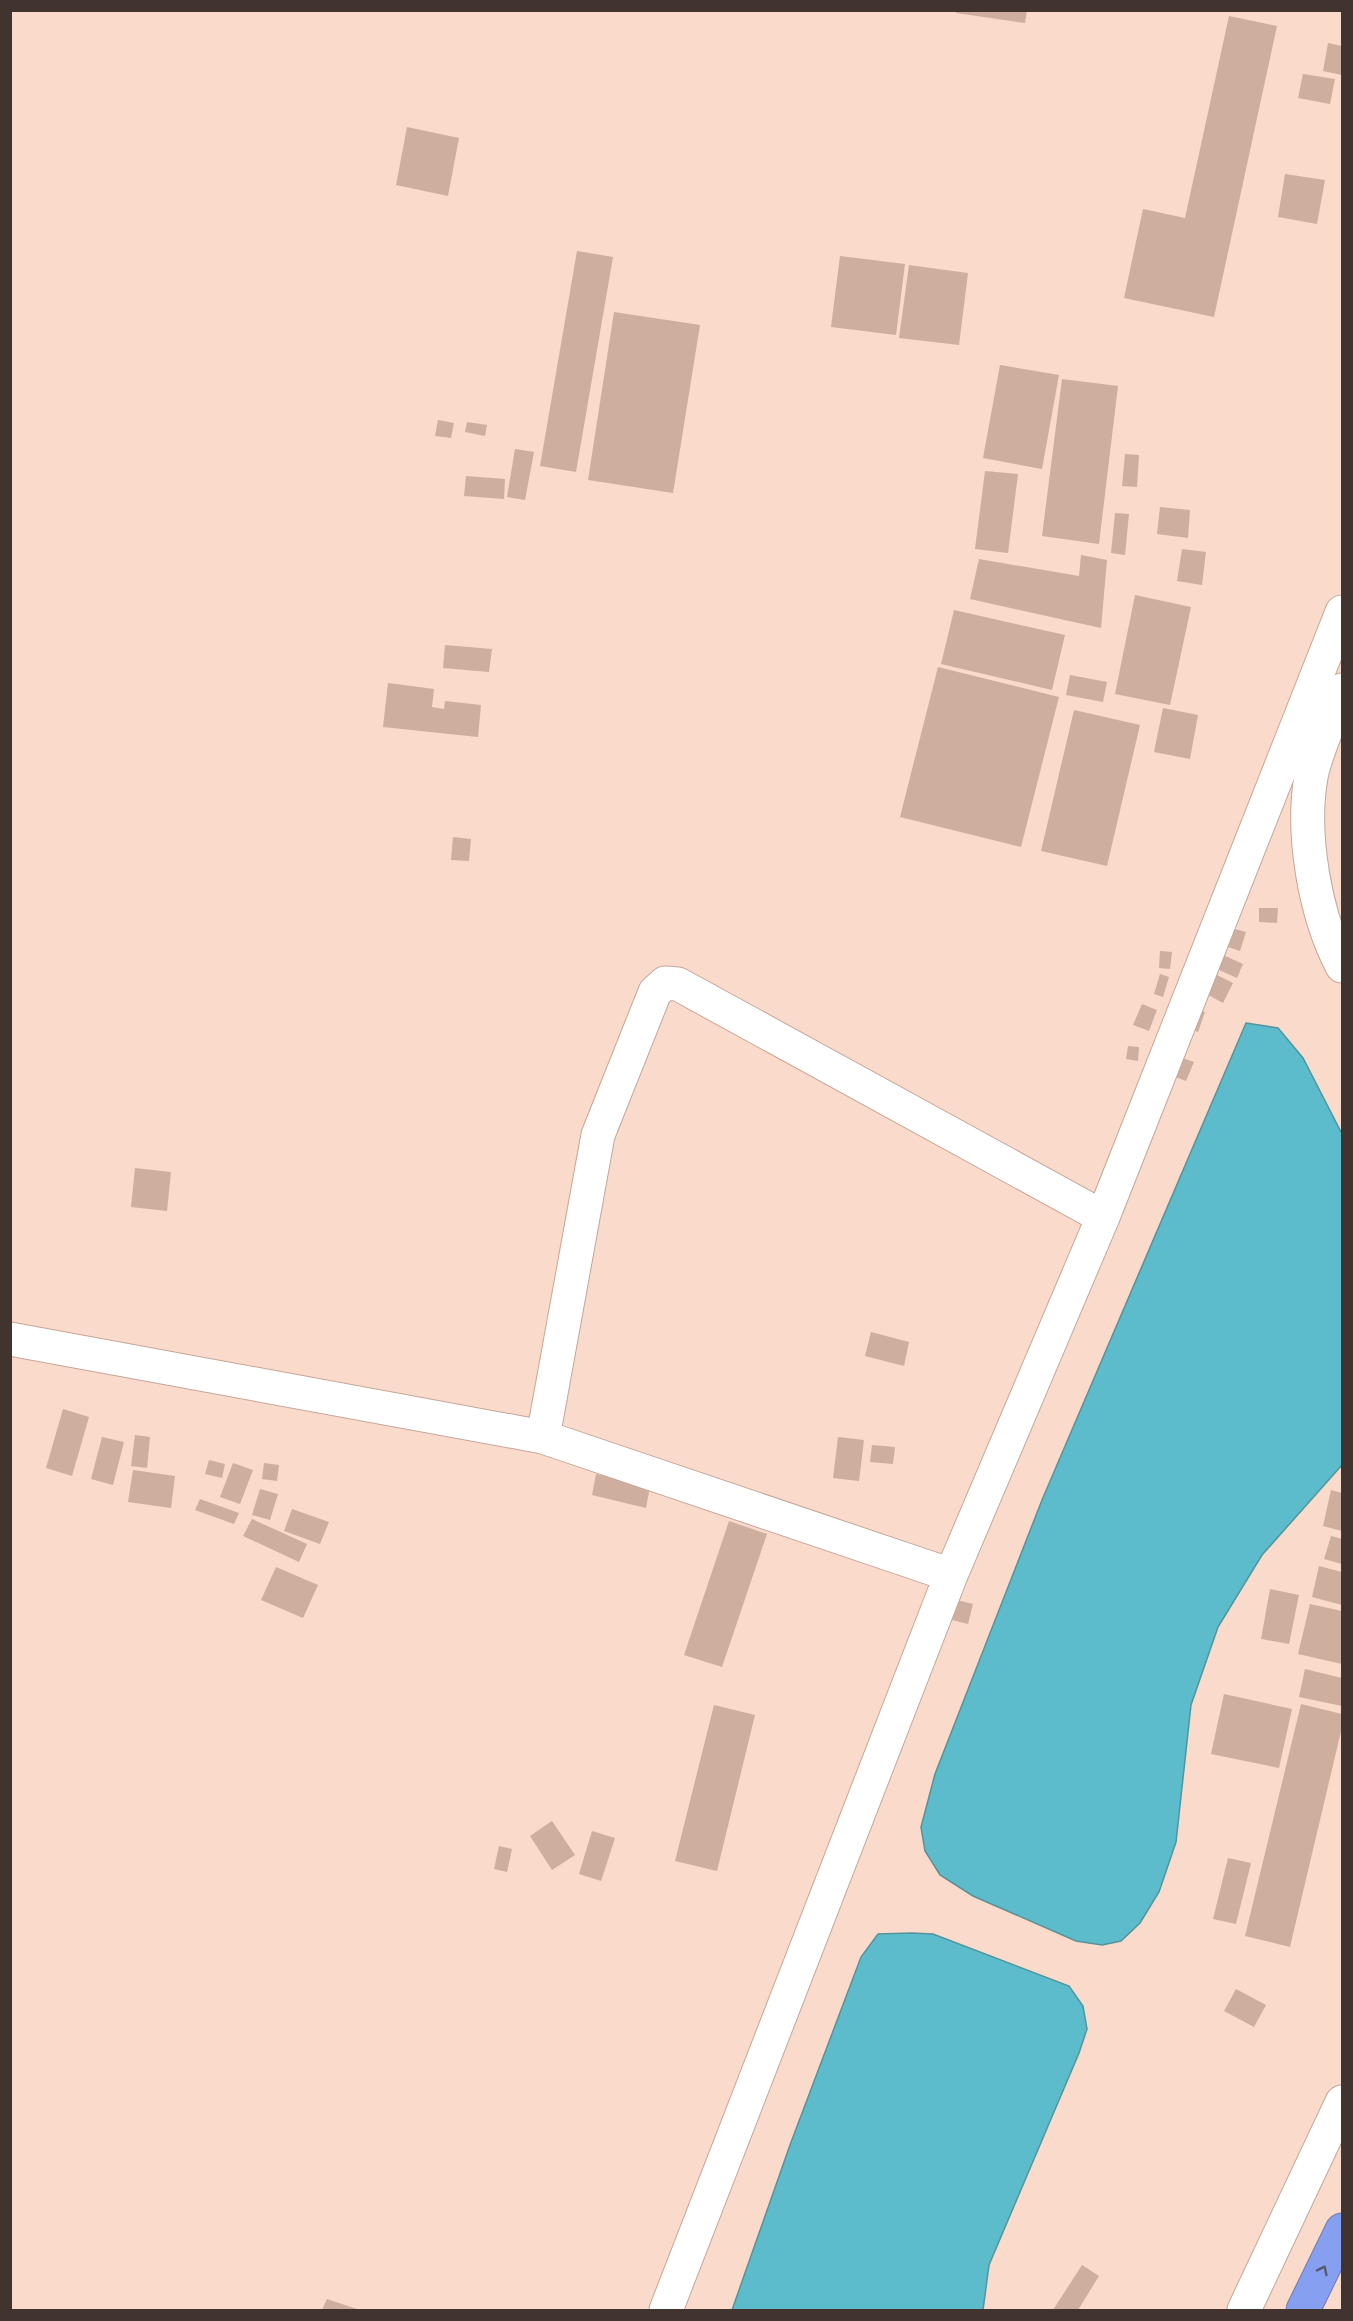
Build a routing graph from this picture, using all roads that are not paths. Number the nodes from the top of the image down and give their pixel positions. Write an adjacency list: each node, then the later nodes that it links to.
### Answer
1 (1342, 612): 4 (street)
2 (1342, 690): 3 (street)
3 (1342, 966)
4 (1102, 1217): 6 (street); 7 (street)
5 (10, 1339): 6 (street)
6 (543, 1437): 7 (street)
7 (951, 1575): 10 (street)
8 (1342, 2102): 11 (street)
9 (1342, 2230): 12 (highway, one-way to 9)
10 (666, 2310)
11 (1244, 2310)
12 (1303, 2310)

